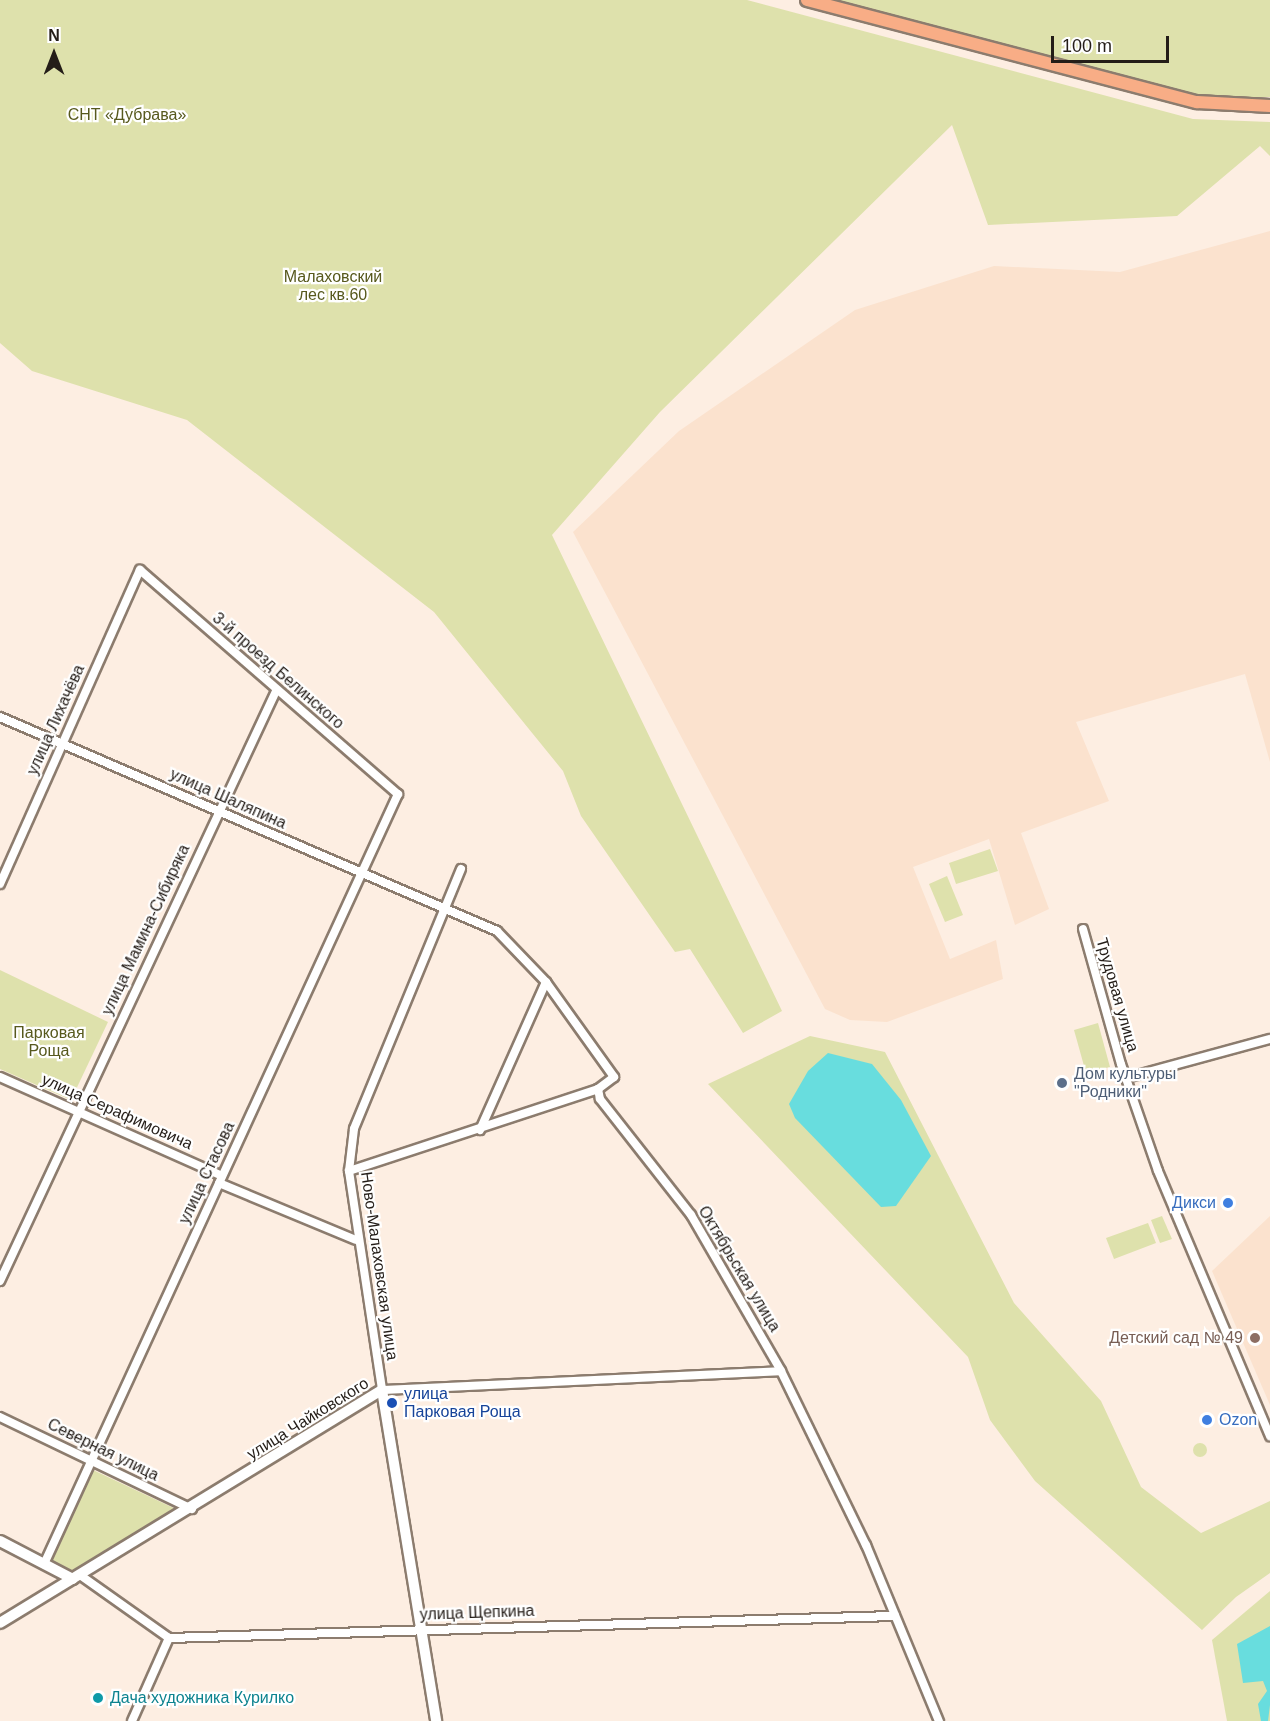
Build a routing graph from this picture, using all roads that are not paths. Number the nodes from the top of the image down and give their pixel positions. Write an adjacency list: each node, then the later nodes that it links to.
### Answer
1 (807, 0): 2 (main road)
2 (1270, 106)
3 (140, 570): 4 (street, 3-й проезд Белинского); 6 (street, улица Лихачёва)
4 (276, 691): 7 (street, 3-й проезд Белинского); 8 (street, улица Мамина-Сибиряка)
5 (0, 717): 6 (street, улица Шаляпина)
6 (61, 744): 8 (street, улица Шаляпина); 11 (street, улица Лихачёва)
7 (398, 794): 10 (street, улица Стасова)
8 (220, 810): 10 (street, улица Шаляпина); 19 (street, улица Мамина-Сибиряка)
9 (461, 869): 12 (street, Ново-Малаховская улица)
10 (361, 875): 12 (street, улица Шаляпина); 22 (street, улица Стасова)
11 (0, 884)
12 (443, 908): 14 (street); 21 (street, Ново-Малаховская улица)
13 (1083, 929): 17 (street, Трудовая улица)
14 (546, 981): 18 (street); 20 (street)
15 (1270, 1039): 17 (street)
16 (0, 1077): 19 (street, улица Серафимовича)
17 (1126, 1078): 28 (street, Трудовая улица)
18 (598, 1089): 20 (street); 25 (street, Октябрьская улица)
19 (77, 1110): 22 (street, улица Серафимовича); 24 (street, улица Мамина-Сибиряка)
20 (480, 1130): 21 (street)
21 (349, 1171): 23 (street, Ново-Малаховская улица)
22 (220, 1180): 23 (street, улица Серафимовича); 29 (street, улица Стасова)
23 (357, 1240): 26 (street, Ново-Малаховская улица)
24 (0, 1281)
25 (781, 1371): 26 (street, улица Чайковского); 34 (street, Октябрьская улица)
26 (382, 1390): 30 (street, улица Чайковского); 36 (street, Ново-Малаховская улица)
27 (0, 1417): 29 (street, Северная улица)
28 (1270, 1436)
29 (91, 1461): 30 (street, Северная улица); 32 (street, улица Стасова)
30 (192, 1509): 33 (street, улица Чайковского)
31 (0, 1541): 32 (street)
32 (44, 1564): 33 (street)
33 (77, 1577): 35 (street, улица Чайковского); 37 (street)
34 (896, 1616): 36 (street, улица Щепкина); 40 (street, Октябрьская улица)
35 (0, 1623)
36 (418, 1630): 37 (street, улица Щепкина); 39 (street, Ново-Малаховская улица)
37 (169, 1638): 38 (street)
38 (132, 1721)
39 (436, 1721)
40 (939, 1721)

